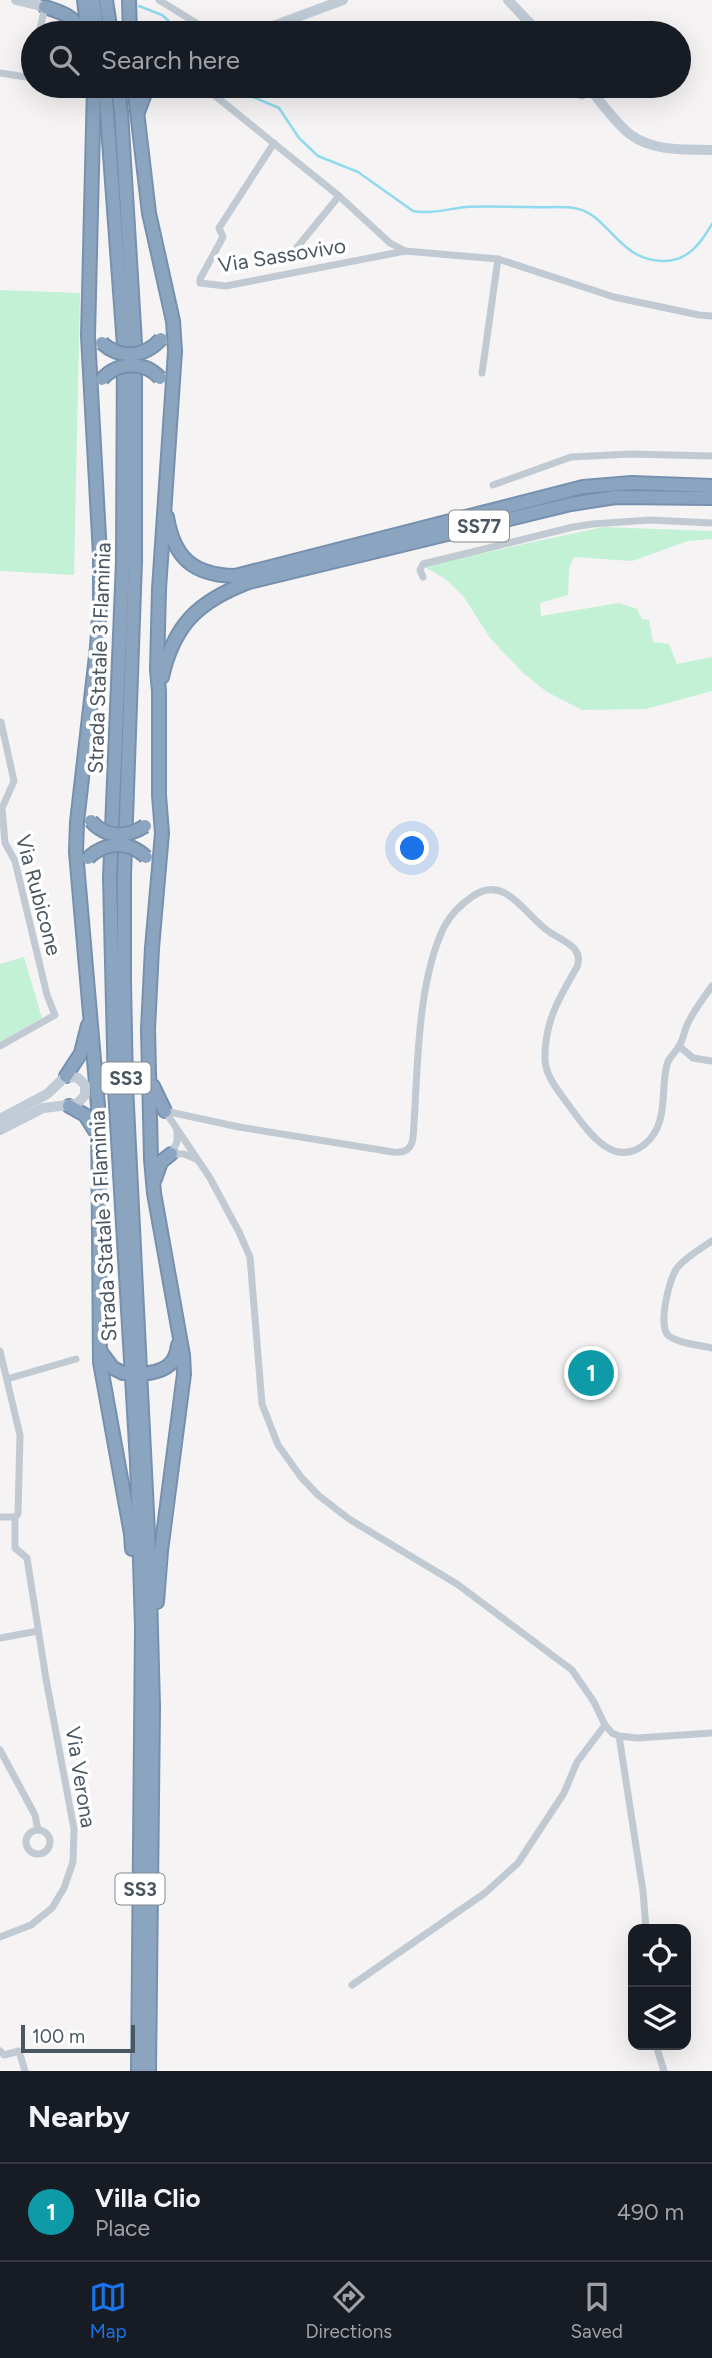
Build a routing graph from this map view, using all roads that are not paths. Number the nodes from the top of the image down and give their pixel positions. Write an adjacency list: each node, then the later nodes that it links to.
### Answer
1 (16, 0): 9 (main road)
2 (58, 0): 9 (highway)
3 (84, 0): 12 (highway)
4 (93, 0): 13 (highway)
5 (106, 0): 14 (highway)
6 (159, 0): 15 (street)
7 (343, 0): 16 (main road)
8 (508, 0): 17 (main road)
9 (41, 6): 10 (street); 11 (highway)
10 (40, 21)
11 (76, 21)
12 (85, 21)
13 (96, 21)
14 (109, 21)
15 (193, 21)
16 (286, 21)
17 (528, 21)
18 (0, 73): 19 (street)
19 (21, 76)
20 (94, 98): 34 (highway)
21 (106, 98): 82 (highway, Strada Statale 3 Flaminia / SS3)
22 (119, 98): 82 (highway, Strada Statale 3 Flaminia / SS3)
23 (135, 98): 27 (highway)
24 (144, 98): 27 (highway)
25 (217, 98): 28 (street, Via Sassovivo)
26 (598, 98): 29 (main road)
27 (137, 116): 35 (highway)
28 (274, 144): 30 (street, Via Sassovivo); 31 (street, Via Sassovivo)
29 (712, 150)
30 (339, 196): 31 (street, Via Sassovivo); 32 (street, Via Sassovivo)
31 (405, 251): 33 (street, Via Sassovivo)
32 (290, 256)
33 (498, 259): 36 (street, Via Sassovivo); 37 (street)
34 (89, 300): 35 (highway, bridge); 39 (highway)
35 (169, 306): 38 (highway)
36 (712, 316)
37 (482, 373)
38 (171, 405): 39 (highway, bridge); 44 (highway)
39 (92, 410): 50 (highway)
40 (712, 456): 41 (street)
41 (493, 485)
42 (712, 486): 44 (highway, SS77)
43 (712, 498): 47 (highway, SS77)
44 (165, 507): 47 (highway)
45 (712, 523): 46 (street)
46 (423, 578)
47 (159, 691): 49 (highway)
48 (1, 722): 55 (street, Via Rubicone)
49 (159, 795): 50 (highway, bridge); 52 (highway)
50 (79, 800): 51 (highway)
51 (77, 872): 52 (highway, bridge); 54 (highway)
52 (158, 875): 58 (highway)
53 (712, 986): 56 (street)
54 (90, 1007): 59 (highway); 65 (highway)
55 (0, 1046)
56 (679, 1046): 57 (street); 61 (street)
57 (712, 1061)
58 (149, 1070): 61 (highway); 68 (highway)
59 (66, 1076): 60 (main road); 62 (main road)
60 (69, 1106): 64 (main road); 65 (highway)
61 (165, 1111): 63 (street)
62 (0, 1119)
63 (176, 1128): 66 (street); 67 (street)
64 (0, 1130)
65 (99, 1139): 71 (highway)
66 (171, 1154): 67 (street); 68 (highway)
67 (200, 1161): 83 (street)
68 (154, 1193): 70 (highway)
69 (712, 1241): 72 (street)
70 (179, 1334): 76 (highway); 82 (highway)
71 (100, 1348): 75 (highway); 82 (highway)
72 (712, 1348)
73 (0, 1350): 77 (street)
74 (76, 1359): 77 (street)
75 (123, 1373)
76 (149, 1373)
77 (7, 1379): 79 (street)
78 (0, 1517): 79 (street)
79 (15, 1517): 80 (street, Via Verona)
80 (38, 1631): 81 (street); 89 (street, Via Verona)
81 (0, 1638)
82 (148, 1707): 94 (highway, Strada Statale 3 Flaminia / SS3); 95 (highway, Strada Statale 3 Flaminia / SS3)
83 (605, 1725): 85 (street); 90 (street)
84 (712, 1733): 85 (street)
85 (619, 1736): 88 (street)
86 (0, 1750): 87 (street)
87 (38, 1830)
88 (646, 1924)
89 (0, 1937)
90 (352, 1985)
91 (658, 2050): 96 (street)
92 (0, 2052): 93 (street)
93 (25, 2071)
94 (138, 2071)
95 (149, 2071)
96 (664, 2071)

